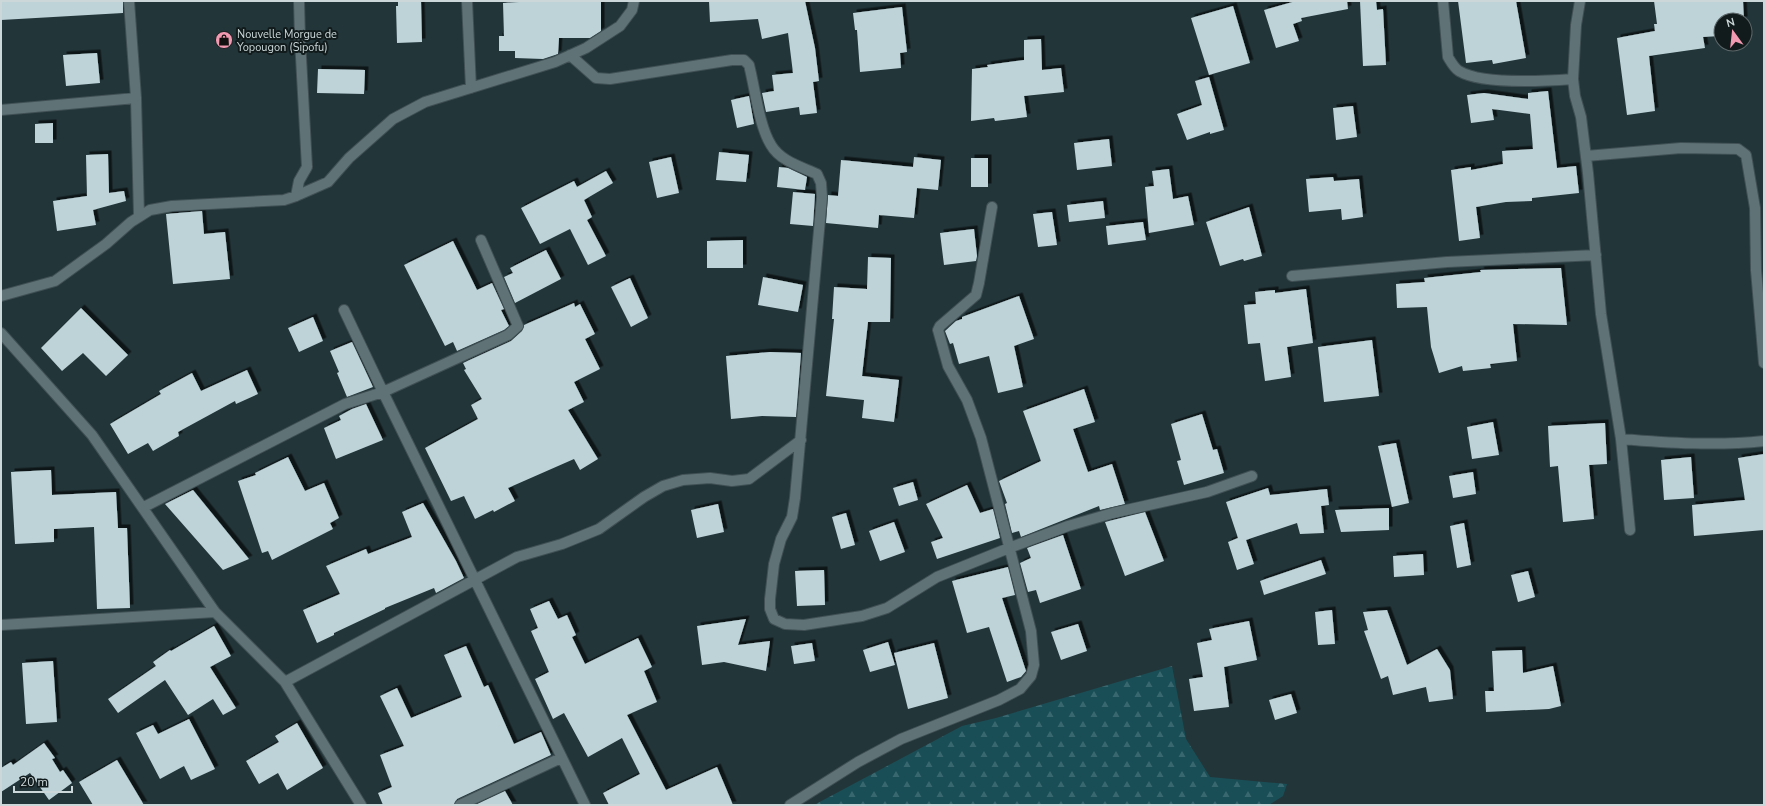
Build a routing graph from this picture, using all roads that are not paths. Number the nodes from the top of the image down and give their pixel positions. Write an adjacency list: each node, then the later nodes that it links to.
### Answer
1 (129, 1): 10 (street)
2 (299, 1): 13 (street)
3 (467, 1): 9 (street)
4 (634, 1): 7 (street)
5 (1443, 1): 8 (street)
6 (1580, 1): 8 (street)
7 (570, 55): 9 (street); 24 (street)
8 (1573, 79): 12 (street)
9 (470, 88): 13 (street)
10 (136, 98): 11 (street); 15 (street)
11 (1, 110)
12 (1586, 156): 17 (street); 22 (street)
13 (296, 196): 15 (street)
14 (992, 207): 30 (street)
15 (139, 216): 19 (street)
16 (482, 240): 23 (street)
17 (1596, 254): 18 (street); 25 (street)
18 (1292, 276)
19 (1, 296)
20 (344, 310): 23 (street)
21 (1, 333): 28 (street)
22 (1764, 363)
23 (383, 392): 28 (street); 31 (street)
24 (801, 440): 30 (street); 31 (street)
25 (1621, 440): 26 (street); 29 (street)
26 (1764, 441)
27 (1252, 476): 30 (street)
28 (144, 507): 32 (street)
29 (1630, 530)
30 (1009, 548): 39 (street)
31 (474, 580): 34 (street); 35 (street)
32 (216, 612): 33 (street); 34 (street)
33 (1, 625)
34 (285, 682): 36 (street)
35 (561, 758): 37 (street); 38 (street)
36 (361, 805)
37 (460, 805)
38 (585, 805)
39 (790, 805)

